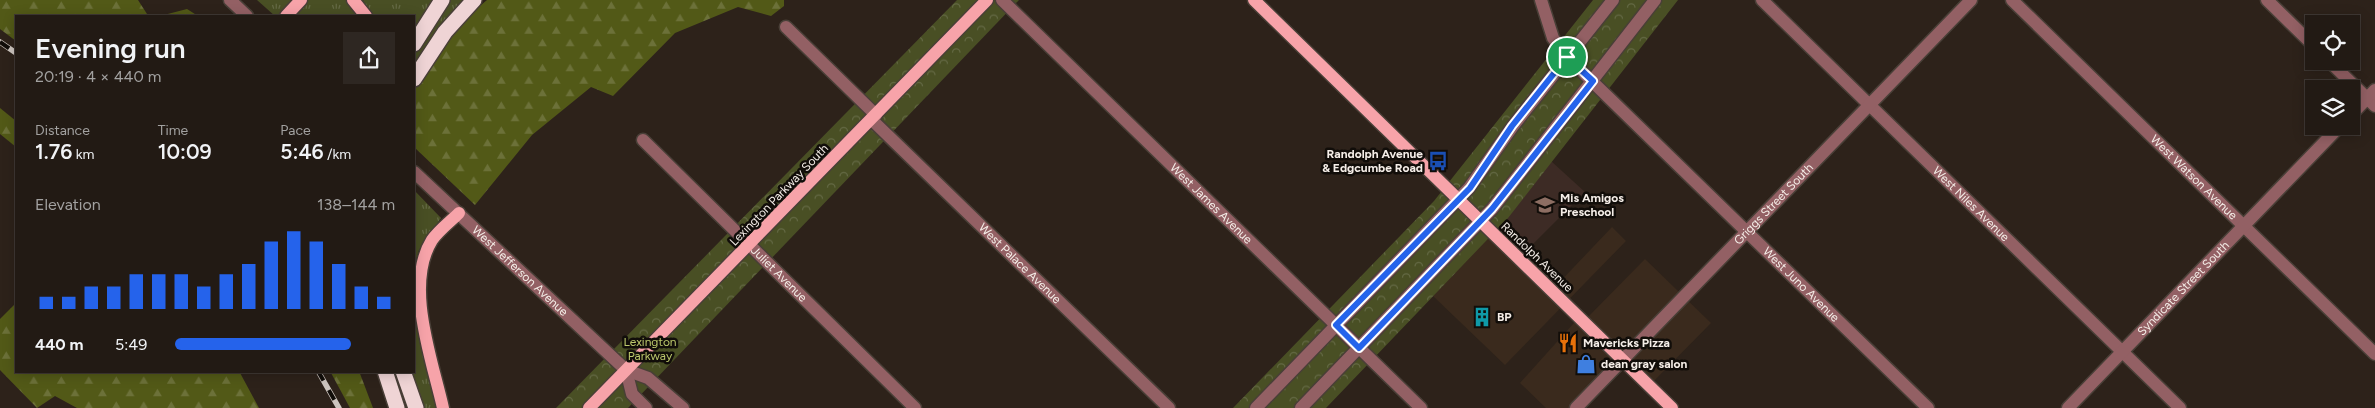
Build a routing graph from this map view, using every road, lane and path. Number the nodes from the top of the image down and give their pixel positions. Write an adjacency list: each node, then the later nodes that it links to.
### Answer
1 (230, 0): 16 (street)
2 (301, 0): 17 (main road)
3 (353, 0): 18 (main road)
4 (442, 0): 21 (highway)
5 (474, 0): 24 (highway)
6 (987, 0): 29 (main road, Lexington Parkway South)
7 (1002, 0): 39 (street, West James Avenue)
8 (1254, 0): 33 (main road, Randolph Avenue)
9 (1541, 0): 22 (street, West Juno Avenue)
10 (1613, 0): 22 (street)
11 (1655, 0): 25 (street)
12 (1762, 0): 27 (street, West Niles Avenue)
13 (1971, 0): 27 (street, Griggs Street South)
14 (2012, 0): 36 (street, West Watson Avenue)
15 (2266, 0): 20 (street)
16 (246, 15)
17 (287, 15)
18 (365, 15)
19 (786, 27): 29 (street, West Palace Avenue)
20 (2305, 37)
21 (415, 42)
22 (1567, 57): 25 (street, West Juno Avenue); 33 (street)
23 (2339, 70): 26 (street)
24 (415, 77)
25 (1593, 81): 35 (street); 37 (street, West Juno Avenue)
26 (2372, 98): 28 (street)
27 (1869, 105): 37 (street, Griggs Street South); 41 (street, West Niles Avenue)
28 (2360, 108)
29 (874, 118): 38 (main road, Lexington Parkway South); 55 (street, West Palace Avenue)
30 (2331, 135): 36 (street, Syndicate Street South)
31 (643, 140): 38 (street, Juliet Avenue)
32 (415, 173): 34 (street, West Jefferson Avenue)
33 (1458, 199): 35 (main road, Randolph Avenue); 39 (street)
34 (459, 213): 44 (street, West Jefferson Avenue); 50 (main road)
35 (1481, 221): 40 (street); 43 (main road, Randolph Avenue)
36 (2244, 226): 41 (street, Syndicate Street South); 42 (street, West Watson Avenue)
37 (1747, 231): 43 (street, Griggs Street South); 61 (street, West Juno Avenue)
38 (749, 246): 44 (main road, Lexington Parkway South); 54 (street, Juliet Avenue)
39 (1336, 325): 40 (street, West James Avenue); 56 (street)
40 (1359, 348): 57 (street); 58 (street, West James Avenue)
41 (2122, 352): 62 (street, Syndicate Street South); 63 (street, West Niles Avenue)
42 (2375, 354)
43 (1623, 360): 59 (street, Griggs Street South); 60 (main road, Randolph Avenue)
44 (626, 370): 51 (main road, Lexington Parkway South); 52 (street); 53 (street)
45 (381, 373): 48 (main road)
46 (386, 373): 48 (highway)
47 (404, 373): 49 (highway)
48 (396, 408)
49 (416, 408)
50 (443, 408)
51 (589, 408)
52 (646, 408)
53 (683, 408)
54 (915, 408)
55 (1169, 408)
56 (1256, 408)
57 (1301, 408)
58 (1421, 408)
59 (1576, 408)
60 (1672, 408)
61 (1928, 408)
62 (2068, 408)
63 (2180, 408)

